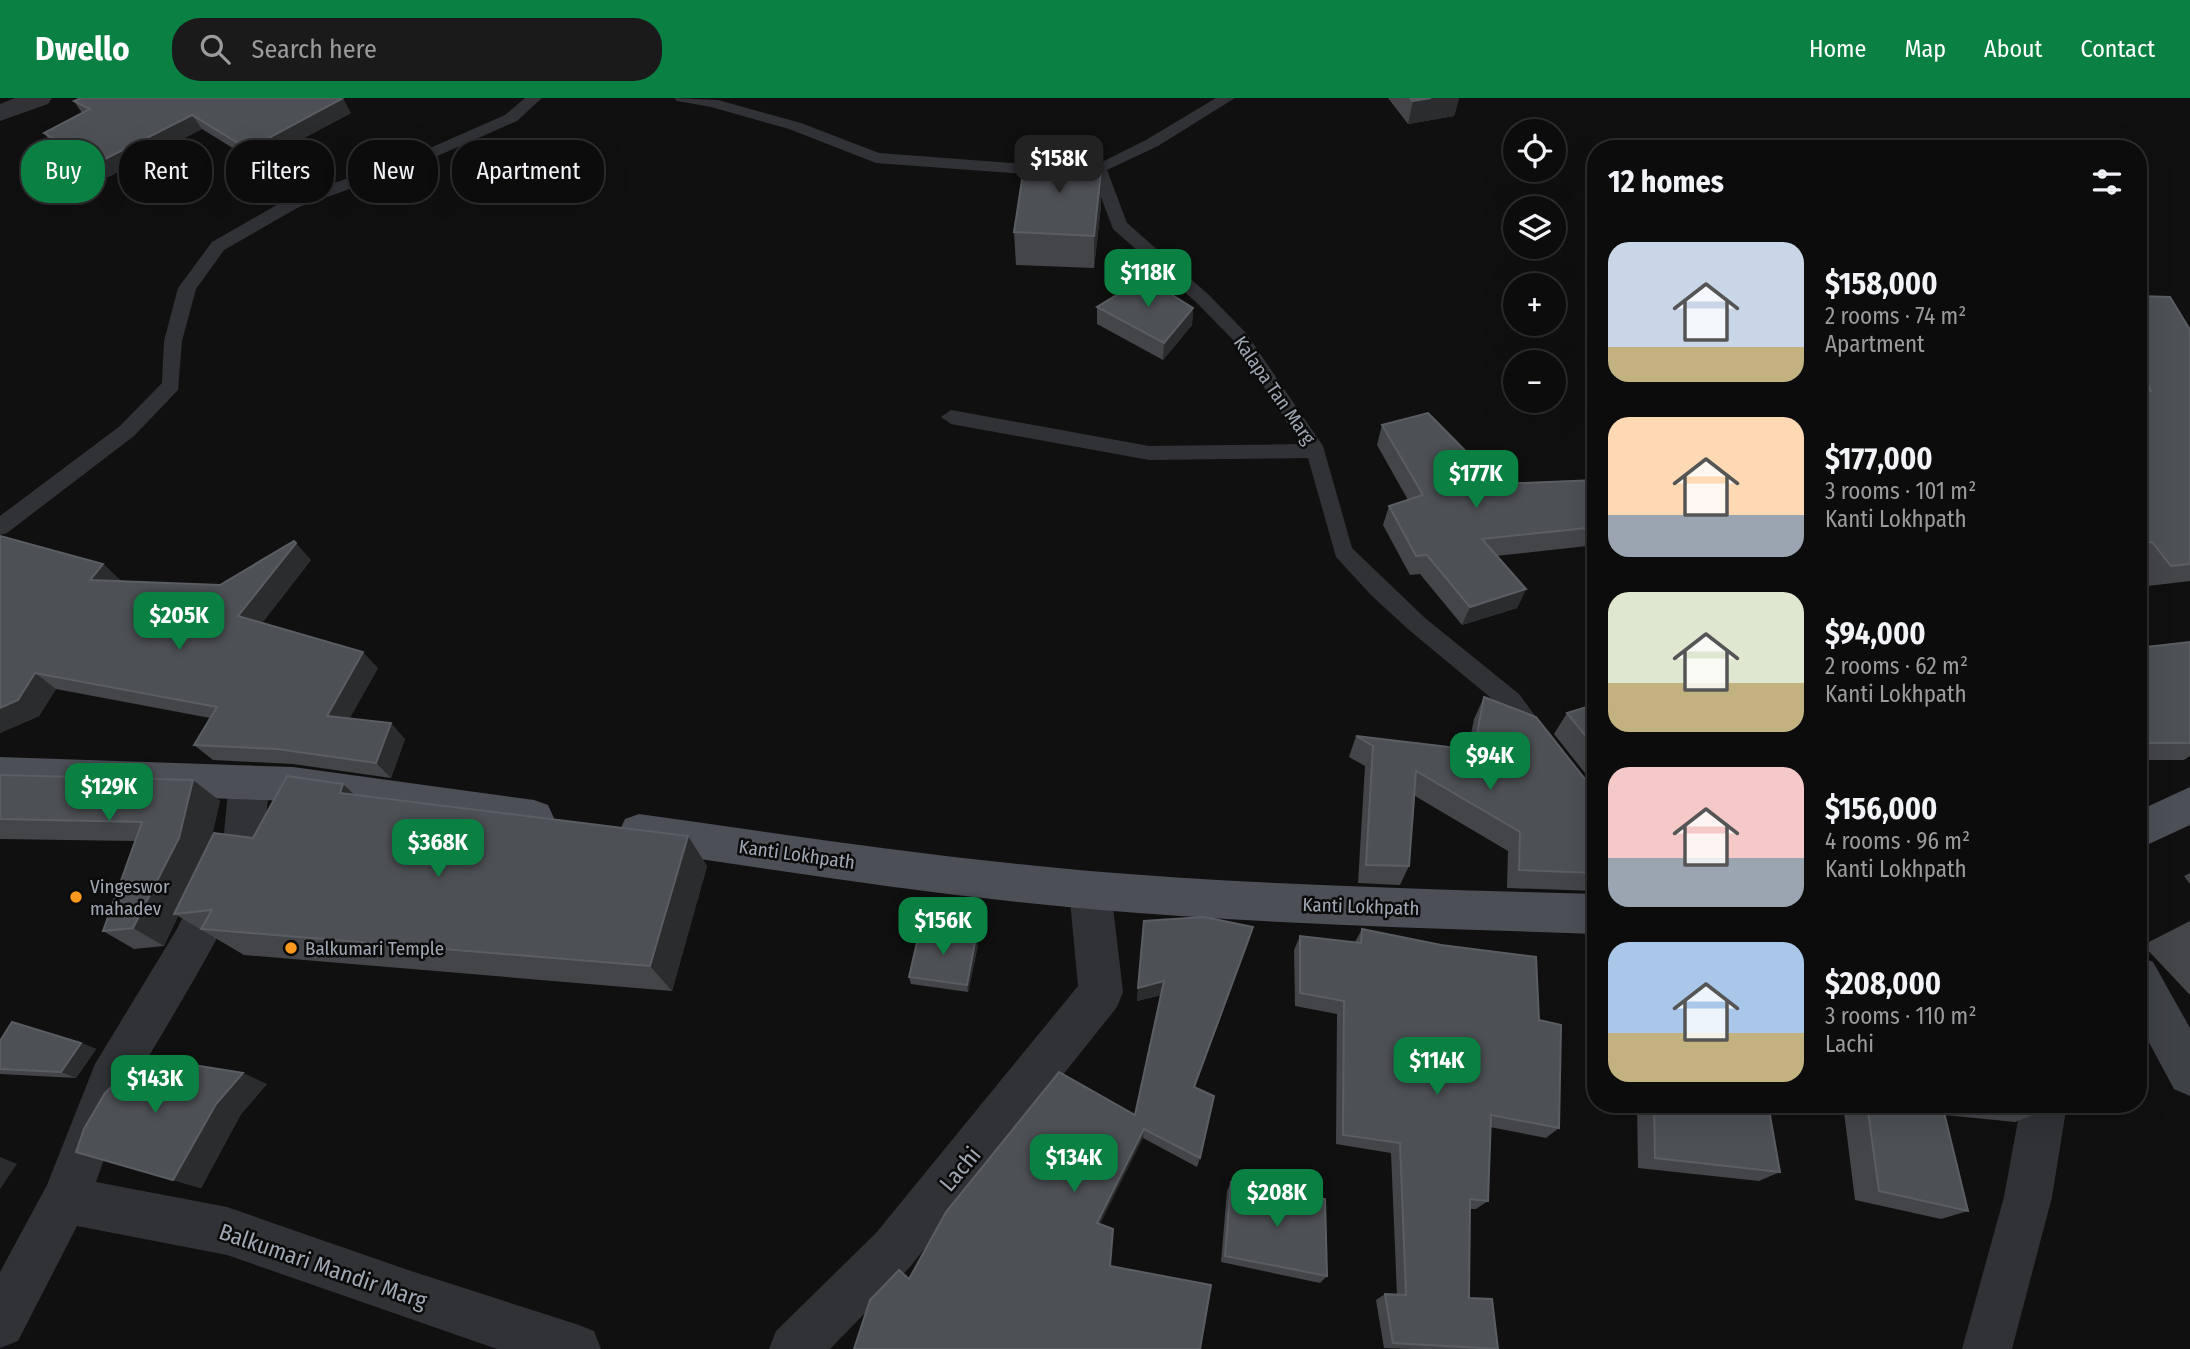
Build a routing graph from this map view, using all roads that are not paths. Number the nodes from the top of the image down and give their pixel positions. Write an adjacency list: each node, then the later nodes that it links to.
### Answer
1 (39, 98): 5 (street)
2 (534, 98): 9 (lane)
3 (682, 98): 6 (lane)
4 (1227, 98): 6 (lane)
5 (0, 113)
6 (1084, 170): 8 (lane, Kalapa Tan Marg)
7 (951, 417): 8 (lane)
8 (1317, 451): 10 (lane, Kalapa Tan Marg)
9 (0, 527)
10 (1553, 755)
11 (0, 774): 12 (main road, Kanti Lokhpath)
12 (248, 782): 15 (main road, Kanti Lokhpath); 20 (street)
13 (2190, 805): 14 (main road)
14 (2147, 826)
15 (1090, 890): 16 (main road, Kanti Lokhpath); 23 (street, Lachi)
16 (1587, 914)
17 (2147, 992): 18 (main road)
18 (2190, 1073)
19 (2043, 1113): 24 (street)
20 (65, 1200): 21 (street); 22 (street, Balkumari Mandir Marg)
21 (0, 1323)
22 (576, 1349)
23 (794, 1349)
24 (1987, 1349)

